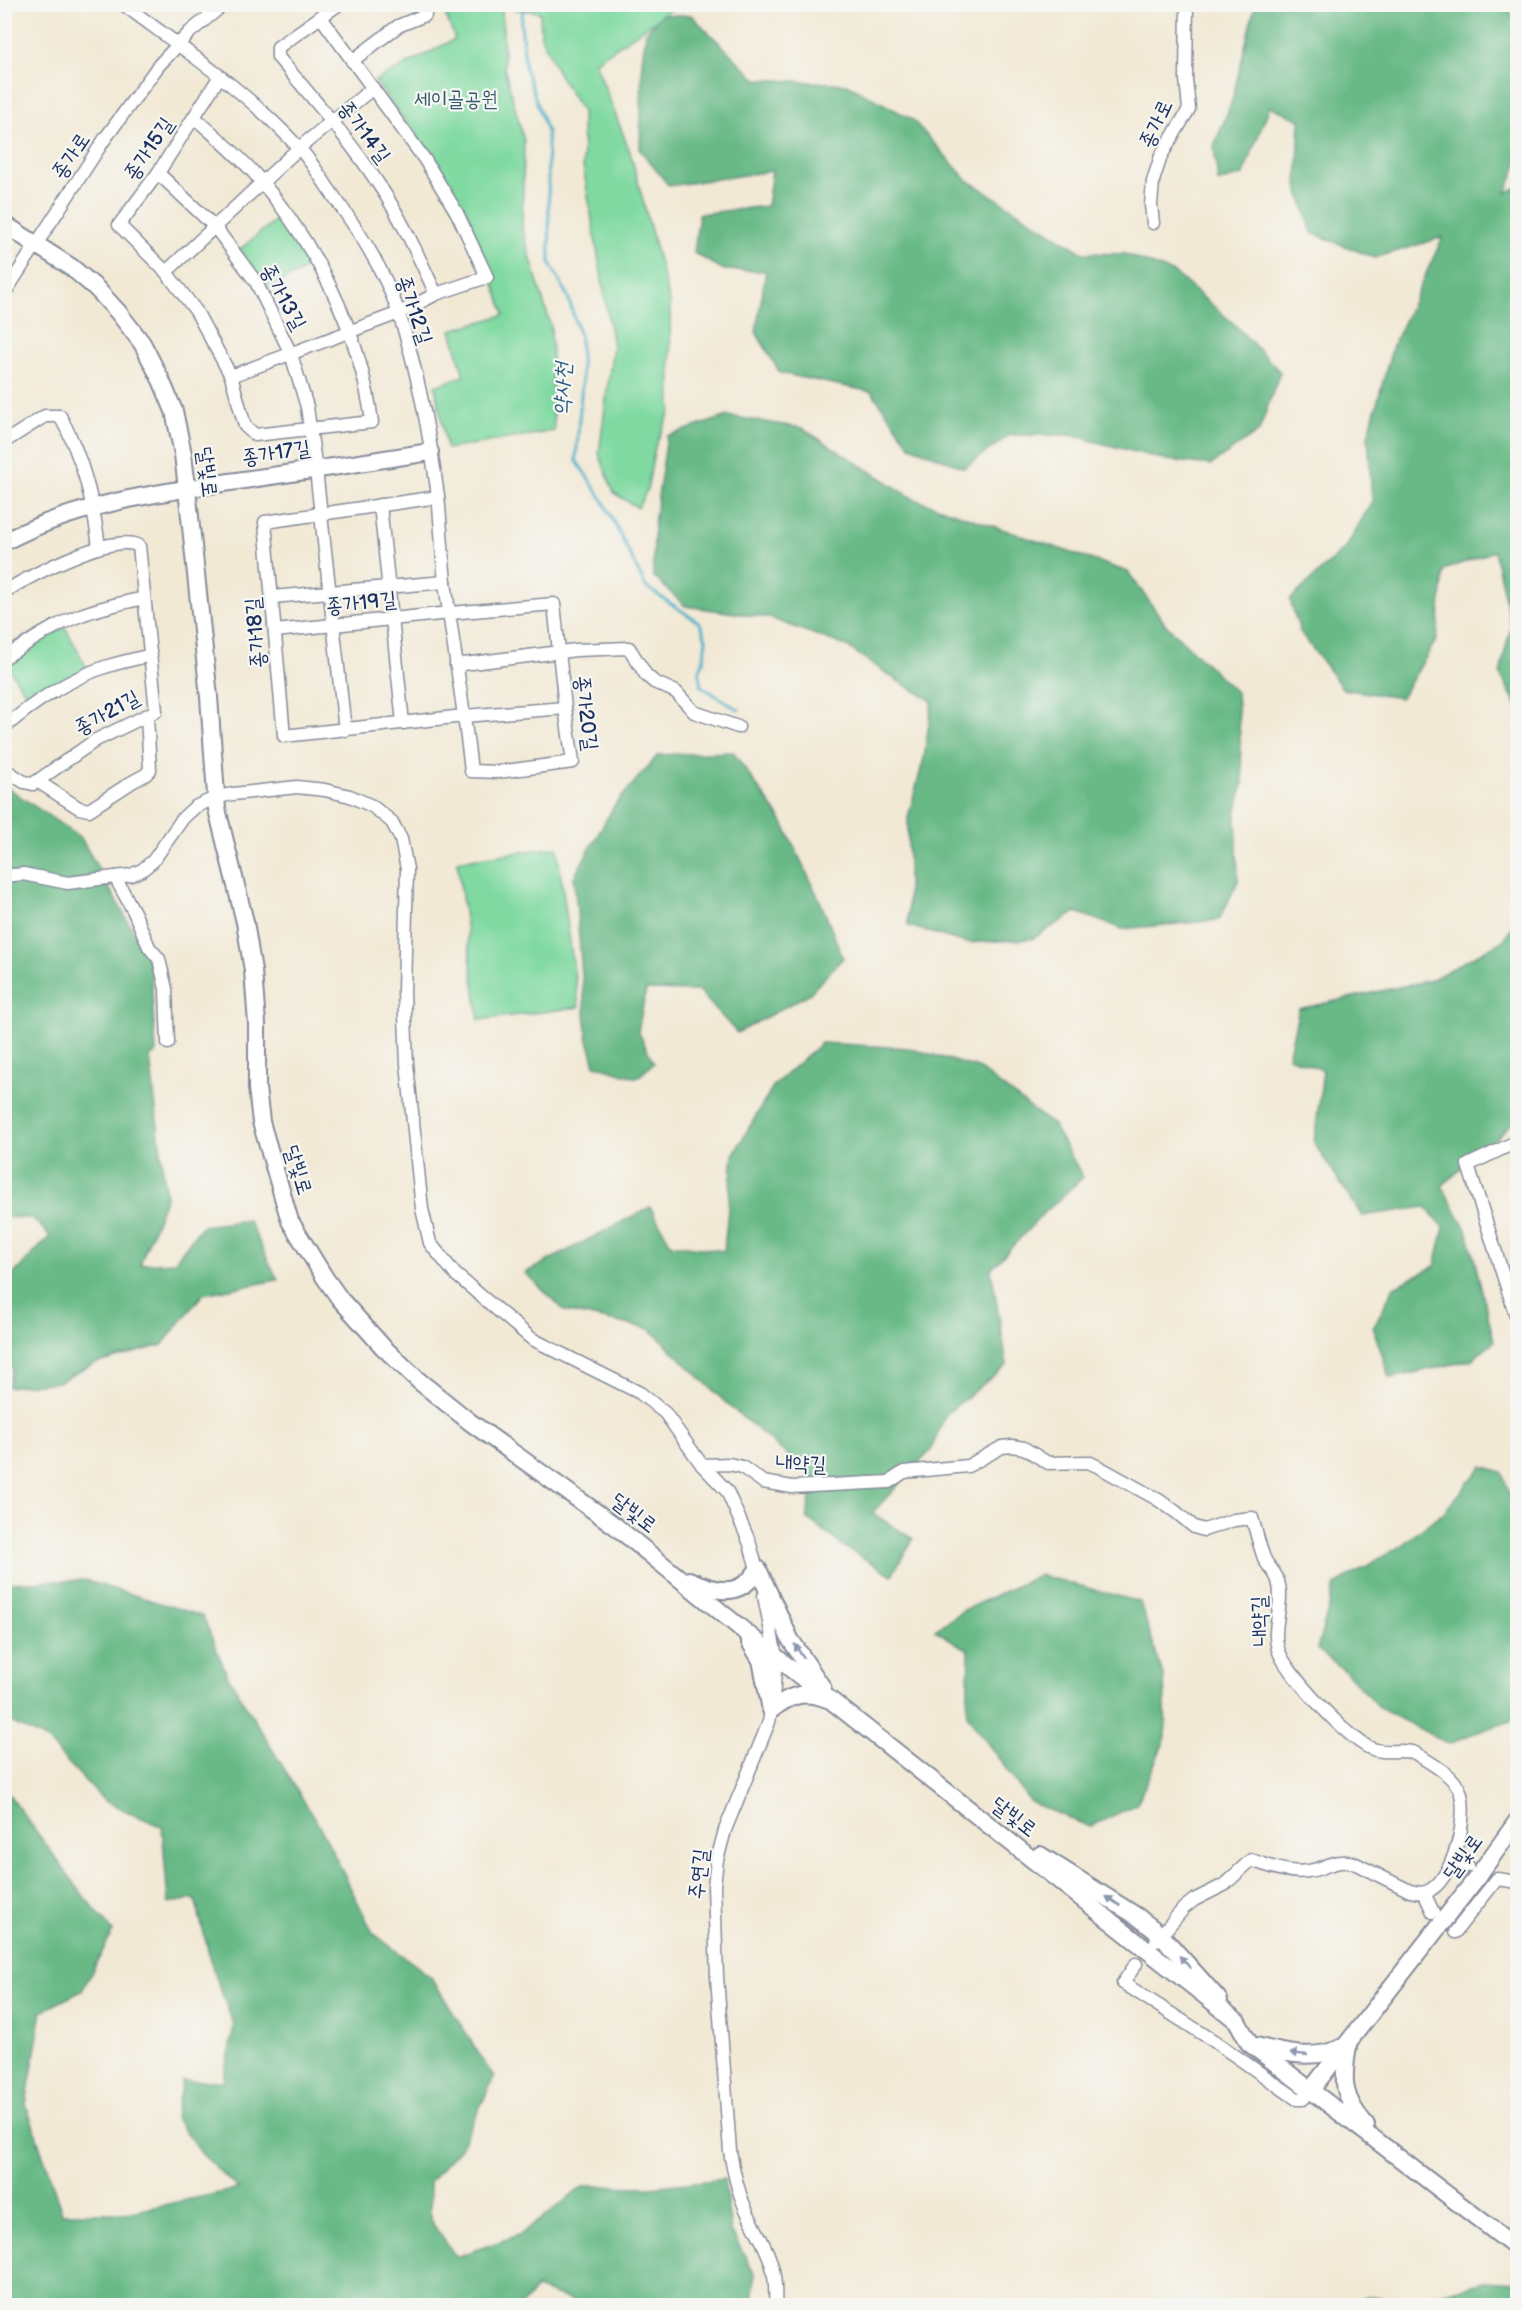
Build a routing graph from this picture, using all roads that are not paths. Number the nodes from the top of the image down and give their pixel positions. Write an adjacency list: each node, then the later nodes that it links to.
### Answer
1 (123, 4): 7 (street)
2 (224, 4): 7 (street, 종가로)
3 (339, 4): 6 (street, 종가14길)
4 (425, 4): 8 (street)
5 (1187, 4): 16 (street, 종가로)
6 (320, 16): 8 (street, 종가14길); 12 (street, 종가14길)
7 (178, 45): 9 (street, 종가12길); 19 (street, 종가로)
8 (352, 61): 10 (street, 종가14길)
9 (220, 76): 11 (street); 13 (street, 종가12길)
10 (373, 88): 12 (street); 22 (street, 종가14길)
11 (194, 117): 14 (street, 종가15길); 15 (street, 종가15길)
12 (332, 121): 13 (street); 22 (street, 종가14길)
13 (299, 148): 15 (street); 23 (street, 종가12길)
14 (158, 172): 18 (street, 종가13길); 20 (street, 종가15길)
15 (262, 183): 18 (street); 24 (street, 종가15길)
16 (1153, 223)
17 (4, 224): 19 (main road, 달빛로)
18 (215, 227): 20 (street); 25 (street, 종가13길)
19 (36, 243): 21 (street, 종가로); 31 (main road, 달빛로)
20 (166, 272): 26 (street, 종가15길)
21 (4, 294)
22 (436, 294): 23 (street, 종가14길)
23 (399, 313): 24 (street, 종가14길); 29 (street, 종가12길)
24 (349, 333): 25 (street, 종가14길); 27 (street, 종가15길)
25 (291, 354): 26 (street, 종가14길); 27 (street, 종가13길)
26 (231, 376): 27 (street, 종가15길)
27 (309, 429): 30 (street, 종가13길)
28 (4, 442): 34 (street)
29 (430, 452): 30 (main road, 종가17길); 32 (street, 종가12길)
30 (316, 470): 31 (main road, 종가17길); 35 (street, 종가13길)
31 (187, 489): 34 (main road, 종가17길); 61 (main road, 달빛로)
32 (438, 496): 33 (street, 종가18길); 38 (street, 종가12길)
33 (380, 505): 35 (street, 종가18길); 39 (street)
34 (94, 506): 36 (main road, 종가17길); 37 (street)
35 (321, 514): 41 (street); 42 (street, 종가18길)
36 (4, 542)
37 (99, 547): 40 (street, 종가21길); 43 (street, 종가21길)
38 (445, 582): 39 (street); 44 (street, 종가12길)
39 (388, 587): 41 (street); 45 (street)
40 (4, 592)
41 (330, 592): 42 (street); 46 (street)
42 (272, 597): 47 (street, 종가18길)
43 (144, 598): 49 (street, 종가21길); 50 (street)
44 (450, 612): 45 (street, 종가19길); 48 (street, 종가20길); 51 (street, 종가12길)
45 (391, 620): 46 (street, 종가19길); 55 (street)
46 (334, 625): 47 (street, 종가19길); 58 (street)
47 (275, 631): 58 (street, 종가18길)
48 (560, 653): 51 (street); 52 (street, 종가20길); 56 (street, 종가20길)
49 (151, 655): 53 (street, 종가21길); 57 (street, 종가21길)
50 (4, 658)
51 (456, 665): 54 (street, 종가12길)
52 (565, 708): 54 (street); 54 (street, 종가20길)
53 (147, 716): 60 (street, 종가21길); 60 (street)
54 (465, 716): 55 (street, 종가18길)
55 (403, 723): 58 (street, 종가18길)
56 (738, 727)
57 (4, 728)
58 (345, 730)
59 (4, 769): 60 (street)
60 (35, 782)
61 (217, 797): 63 (street); 67 (street); 69 (main road, 달빛로)
62 (4, 876): 63 (street)
63 (115, 877): 64 (street)
64 (168, 1043)
65 (1518, 1141): 66 (street)
66 (1518, 1322)
67 (702, 1465): 68 (street, 주연길); 76 (street, 내약길)
68 (758, 1569): 69 (main road); 71 (street, 주연길); 72 (main road, one-way to 68)
69 (672, 1572): 70 (main road, 달빛로)
70 (742, 1629): 71 (main road, 달빛로); 73 (main road)
71 (776, 1657): 72 (main road, 달빛로); 73 (street, 주연길)
72 (831, 1700): 73 (main road); 75 (main road, 달빛로)
73 (771, 1710): 90 (street, 주연길)
74 (1518, 1820): 86 (main road, 달빛로)
75 (999, 1833): 82 (main road, one-way to 75); 84 (main road, 달빛로)
76 (1454, 1860): 77 (street); 79 (street, 내약길)
77 (1468, 1866)
78 (1518, 1882): 81 (street)
79 (1424, 1893): 80 (street); 82 (street)
80 (1433, 1912)
81 (1455, 1932)
82 (1158, 1938): 84 (main road, one-way to 82)
83 (1136, 1964): 87 (street)
84 (1237, 2021): 85 (main road, 달빛로)
85 (1249, 2043): 86 (main road, one-way to 85); 87 (main road, 달빛로)
86 (1348, 2044): 87 (main road, 달빛로); 88 (main road)
87 (1310, 2091): 88 (main road, 달빛로)
88 (1382, 2144): 89 (main road, 달빛로)
89 (1518, 2249)
90 (775, 2306)

